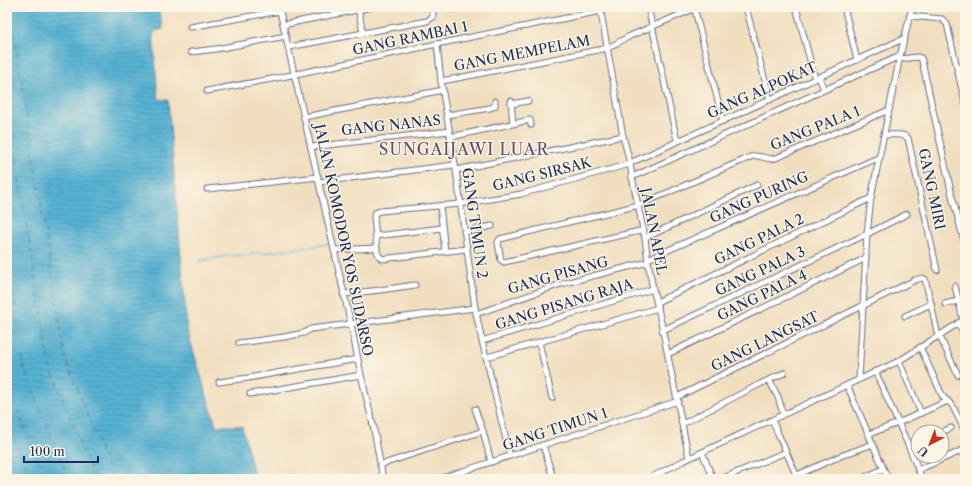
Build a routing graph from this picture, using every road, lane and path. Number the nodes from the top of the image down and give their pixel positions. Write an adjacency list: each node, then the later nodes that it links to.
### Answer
1 (372, 7): 11 (street)
2 (431, 7): 20 (street)
3 (462, 7): 14 (street)
4 (495, 7): 5 (street)
5 (506, 7)
6 (648, 7): 19 (street)
7 (746, 7): 35 (street)
8 (796, 7): 30 (street)
9 (844, 7): 28 (street)
10 (912, 7): 16 (street)
11 (358, 8): 17 (street); 20 (street)
12 (695, 8): 19 (street, GANG MEMPELAM); 42 (street)
13 (280, 9): 17 (street, JALAN KOMODOR YOS SUDARSO); 18 (street)
14 (451, 9)
15 (600, 9): 23 (street, GANG RAMBAI 1); 25 (street, JALAN APEL)
16 (910, 16): 22 (street); 38 (street)
17 (284, 25): 21 (street, JALAN KOMODOR YOS SUDARSO)
18 (190, 27)
19 (652, 27): 25 (street, GANG MEMPELAM); 48 (street)
20 (363, 33): 24 (street)
21 (286, 36): 24 (street, JALAN KOMODOR YOS SUDARSO); 26 (street)
22 (905, 38): 27 (street); 28 (street, GANG ALPOKAT)
23 (437, 44): 29 (street, GANG RAMBAI 1); 31 (street, GANG TIMUN 2)
24 (289, 47): 29 (street, JALAN KOMODOR YOS SUDARSO)
25 (608, 48): 31 (street, GANG MEMPELAM); 47 (street, JALAN APEL)
26 (191, 52)
27 (900, 57): 33 (street); 39 (street); 69 (street)
28 (857, 60): 30 (street, GANG ALPOKAT)
29 (295, 74): 34 (street, GANG RAMBAI 1); 41 (street, JALAN KOMODOR YOS SUDARSO)
30 (817, 78): 33 (street); 35 (street, GANG ALPOKAT)
31 (442, 81): 32 (street, GANG TIMUN 2)
32 (443, 90): 40 (street, GANG TIMUN 2); 41 (street, GANG MEMPELAM)
33 (824, 90): 53 (street)
34 (207, 91)
35 (770, 100): 42 (street, GANG ALPOKAT)
36 (495, 101): 40 (street)
37 (528, 101): 43 (street)
38 (965, 103)
39 (889, 110): 46 (street); 59 (street, GANG PALA 1)
40 (447, 115): 45 (street, GANG TIMUN 2)
41 (304, 117): 49 (street, JALAN KOMODOR YOS SUDARSO)
42 (723, 121): 48 (street, GANG ALPOKAT)
43 (514, 124): 44 (street, GANG NANAS); 45 (street, GANG NANAS)
44 (531, 125)
45 (450, 134): 49 (street, GANG NANAS); 52 (street, GANG TIMUN 2)
46 (885, 135): 50 (street); 76 (street, GANG MIRI)
47 (623, 136): 51 (street, JALAN APEL); 52 (street)
48 (677, 141): 51 (street, GANG ALPOKAT)
49 (311, 147): 54 (street, JALAN KOMODOR YOS SUDARSO)
50 (880, 157): 57 (street); 75 (street, GANG PURING)
51 (630, 163): 53 (street, JALAN APEL); 58 (street, GANG SIRSAK)
52 (455, 168): 54 (street); 58 (street, GANG TIMUN 2)
53 (632, 177): 59 (street, JALAN APEL)
54 (318, 180): 56 (street); 72 (street, JALAN KOMODOR YOS SUDARSO)
55 (757, 185): 68 (street)
56 (207, 189)
57 (871, 198): 66 (street); 84 (street, GANG PALA 2)
58 (460, 204): 60 (street, GANG SIRSAK); 65 (street, GANG TIMUN 2)
59 (639, 205): 64 (street, JALAN APEL); 64 (street, GANG PALA 1)
60 (440, 206): 63 (street); 67 (street, GANG SIRSAK)
61 (907, 214): 66 (street, GANG PALA 3)
62 (492, 226): 65 (street)
63 (442, 228): 67 (street); 73 (street)
64 (644, 230): 68 (street, JALAN APEL)
65 (464, 232): 71 (street, GANG TIMUN 2)
66 (867, 234): 74 (street); 92 (street, GANG PALA 3)
67 (376, 236): 70 (street)
68 (646, 238): 75 (street, JALAN APEL)
69 (965, 244)
70 (377, 248): 72 (street); 73 (street)
71 (466, 249): 73 (street); 86 (street, GANG TIMUN 2)
72 (334, 250): 80 (street, JALAN KOMODOR YOS SUDARSO)
73 (445, 251)
74 (866, 258): 85 (street); 99 (street, GANG PALA 4)
75 (648, 261): 79 (street, JALAN APEL); 87 (street, GANG PISANG)
76 (937, 270)
77 (415, 285): 80 (street)
78 (955, 286): 81 (street)
79 (653, 289): 84 (street, JALAN APEL); 95 (street, GANG PISANG RAJA)
80 (343, 294): 91 (street, JALAN KOMODOR YOS SUDARSO)
81 (958, 301): 83 (street); 89 (street)
82 (931, 304): 85 (street, GANG LANGSAT); 88 (street); 93 (street)
83 (945, 304)
84 (658, 305): 92 (street, JALAN APEL); 96 (street)
85 (863, 306): 107 (street); 113 (street, GANG LANGSAT)
86 (475, 308): 87 (street, GANG TIMUN 2); 91 (street)
87 (476, 314): 95 (street, GANG TIMUN 2)
88 (905, 316)
89 (964, 319): 90 (street)
90 (958, 323): 93 (street); 94 (street)
91 (350, 324): 97 (street); 101 (street, JALAN KOMODOR YOS SUDARSO)
92 (663, 330): 99 (street, JALAN APEL)
93 (939, 336): 98 (street); 106 (street)
94 (965, 337)
95 (482, 341): 100 (street, GANG TIMUN 2)
96 (539, 342): 100 (street); 112 (street)
97 (240, 343)
98 (920, 348): 102 (street); 114 (street)
99 (668, 354): 113 (street, JALAN APEL)
100 (486, 357): 130 (street, GANG TIMUN 2)
101 (358, 359): 105 (street, JALAN KOMODOR YOS SUDARSO); 109 (street)
102 (899, 360): 103 (street); 116 (street)
103 (875, 371): 107 (street); 119 (street)
104 (784, 373): 108 (street)
105 (361, 375): 111 (street); 133 (street, JALAN KOMODOR YOS SUDARSO)
106 (958, 375)
107 (859, 379): 110 (street)
108 (769, 380): 117 (street); 120 (street)
109 (220, 382)
110 (847, 385): 117 (street); 123 (street)
111 (250, 394)
112 (552, 398)
113 (677, 399): 120 (street, JALAN APEL); 125 (street, GANG TIMUN 1)
114 (948, 401): 116 (street); 122 (street)
115 (475, 409): 121 (street)
116 (921, 413): 119 (street)
117 (783, 414): 118 (street)
118 (772, 420): 128 (street); 129 (street)
119 (898, 423): 123 (street); 126 (street)
120 (682, 424): 131 (street, JALAN APEL)
121 (483, 431): 132 (street); 133 (street)
122 (965, 431)
123 (869, 434): 124 (street)
124 (873, 444): 134 (street); 139 (street)
125 (543, 445): 130 (street, GANG TIMUN 1); 136 (street)
126 (909, 447): 135 (street)
127 (965, 449): 135 (street)
128 (702, 452): 131 (street); 138 (street)
129 (786, 452): 139 (street); 144 (street)
130 (510, 456): 132 (street, GANG TIMUN 1)
131 (689, 458): 137 (street)
132 (491, 462): 141 (street, GANG TIMUN 1)
133 (380, 465): 140 (street, JALAN KOMODOR YOS SUDARSO)
134 (883, 469): 146 (street); 147 (street)
135 (918, 470): 148 (street)
136 (552, 476)
137 (659, 476): 142 (street)
138 (712, 477): 143 (street)
139 (797, 477): 145 (street)
140 (383, 479)
141 (439, 479)
142 (648, 479)
143 (700, 479)
144 (721, 479)
145 (788, 479)
146 (861, 479)
147 (888, 479)
148 (922, 479)

